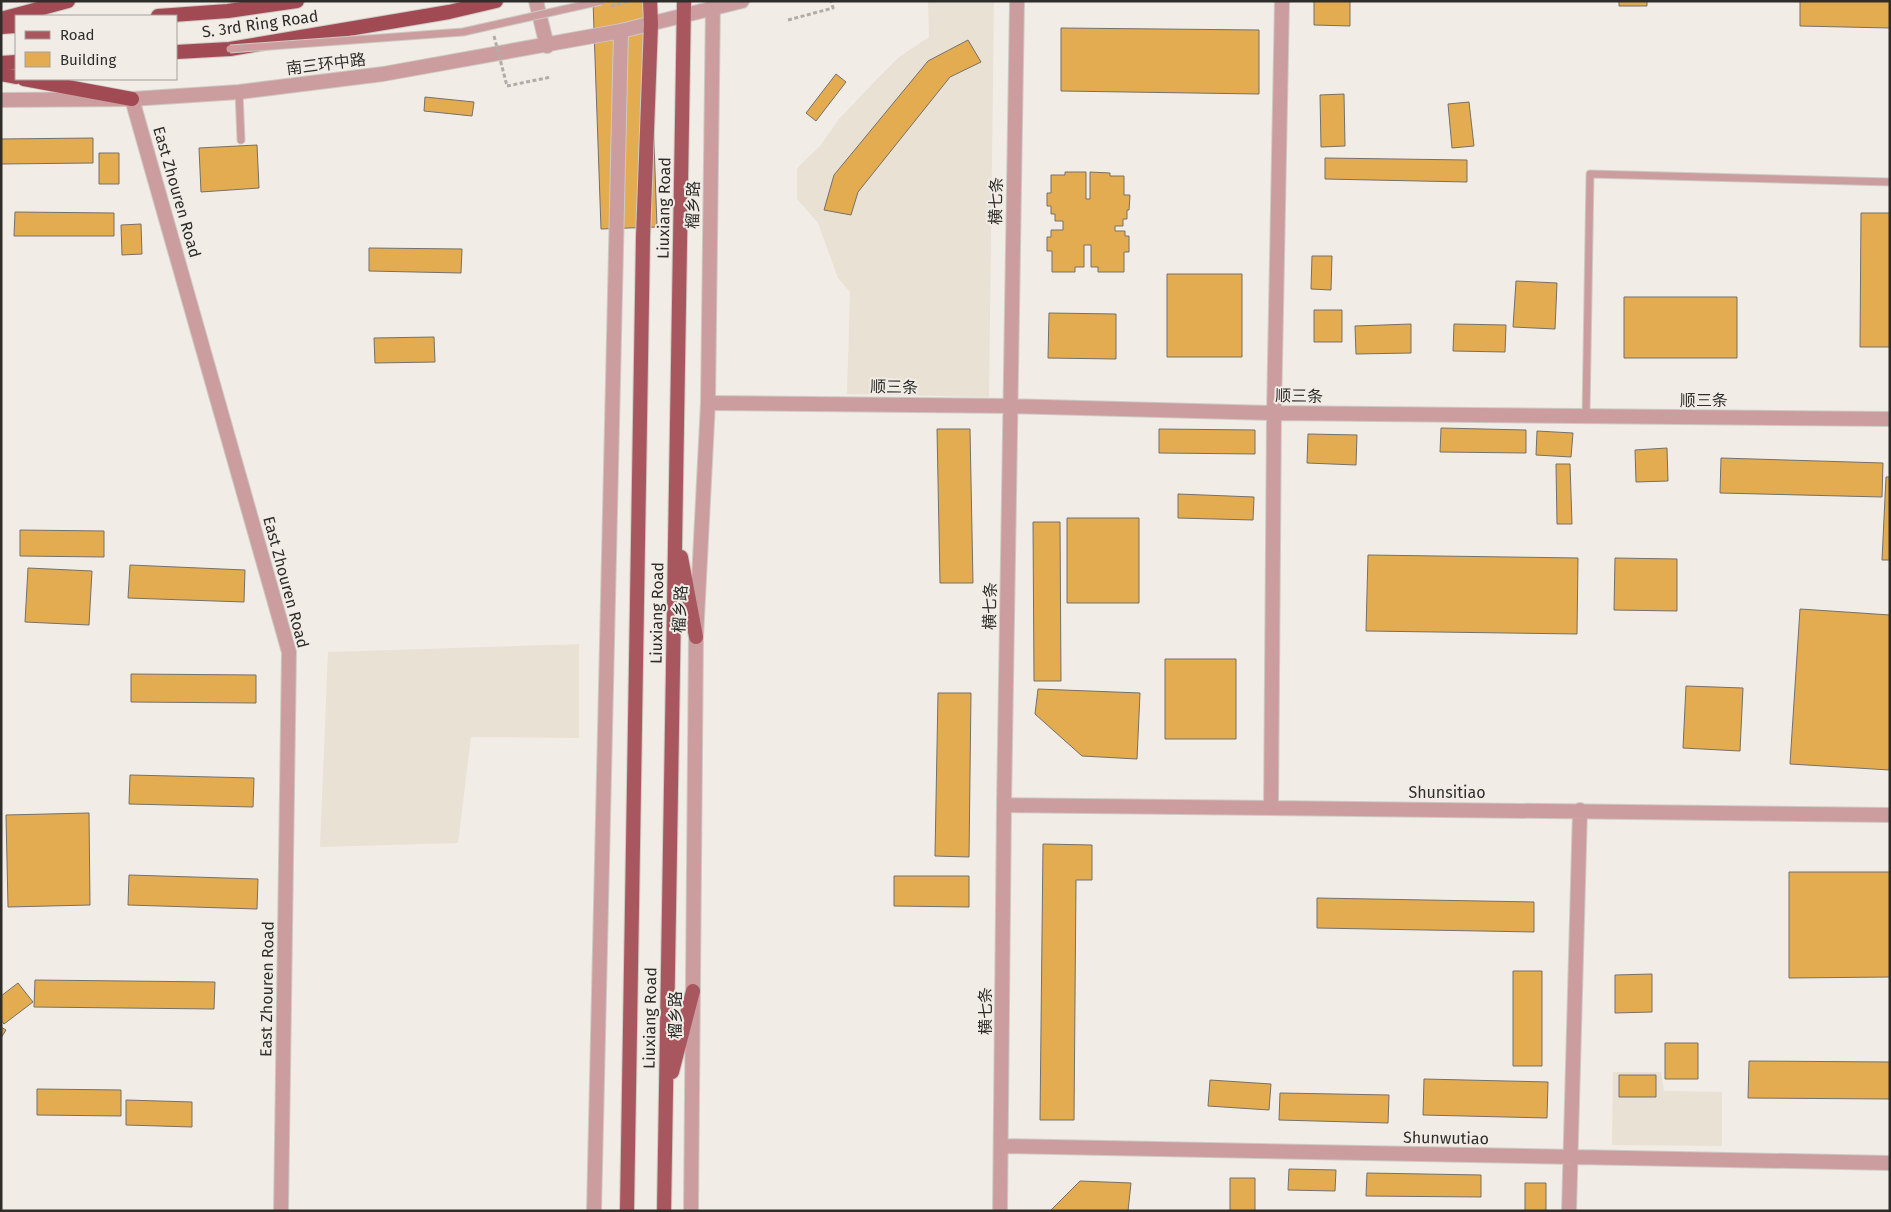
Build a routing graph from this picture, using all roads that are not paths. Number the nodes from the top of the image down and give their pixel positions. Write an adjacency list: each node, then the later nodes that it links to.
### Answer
1 (68, 1): 15 (highway)
2 (265, 1): 13 (lane)
3 (297, 1): 13 (highway, S. 3rd Ring Road)
4 (496, 1): 24 (highway, S. 3rd Ring Road, bridge)
5 (536, 1): 23 (street)
6 (650, 1): 19 (main road, Liuxiang Road)
7 (684, 1): 17 (main road, Liuxiang Road)
8 (742, 1): 12 (street, 南三环中路)
9 (1017, 1): 37 (street, 横七条)
10 (1282, 1): 38 (street)
11 (602, 4): 24 (lane, 南三环中路, bridge)
12 (713, 5): 17 (street, 南三环中路); 36 (street, 榴乡路)
13 (228, 11): 16 (highway, S. 3rd Ring Road)
14 (15, 15): 18 (highway)
15 (16, 15)
16 (172, 15)
17 (685, 16): 19 (street, 南三环中路); 41 (main road, Liuxiang Road)
18 (1, 19)
19 (651, 24): 22 (street, 南三环中路); 54 (main road, Liuxiang Road)
20 (15, 26): 21 (highway)
21 (1, 27)
22 (622, 31): 23 (street, 南三环中路); 53 (street)
23 (547, 46): 31 (street, 南三环中路)
24 (230, 49): 25 (highway, S. 3rd Ring Road)
25 (178, 52)
26 (15, 62): 27 (highway)
27 (1, 63)
28 (1, 74): 29 (highway)
29 (15, 77)
30 (29, 80): 32 (highway)
31 (239, 92): 32 (street, 南三环中路); 34 (lane)
32 (132, 99): 33 (street, 南三环中路); 52 (street, East Zhouren Road)
33 (1, 100)
34 (241, 140)
35 (1890, 182): 39 (lane)
36 (708, 403): 37 (street, 顺三条); 42 (street, 榴乡路)
37 (1011, 406): 38 (street, 顺三条); 43 (street, 横七条)
38 (1274, 413): 39 (street, 顺三条); 44 (street)
39 (1586, 416): 40 (street, 顺三条)
40 (1890, 419)
41 (676, 528): 42 (main road); 48 (main road, Liuxiang Road)
42 (696, 637): 47 (street, 榴乡路)
43 (1004, 805): 44 (street, Shunsitiao); 49 (street, 横七条)
44 (1271, 808): 45 (street, Shunsitiao)
45 (1580, 810): 46 (street, Shunsitiao); 50 (street)
46 (1890, 815)
47 (693, 991): 48 (main road); 56 (street, 榴乡路)
48 (666, 1095): 55 (main road, Liuxiang Road)
49 (1001, 1146): 50 (street, Shunwutiao); 57 (street, 横七条)
50 (1570, 1158): 51 (street, Shunwutiao); 58 (street)
51 (1890, 1163)
52 (281, 1211)
53 (594, 1211)
54 (627, 1211)
55 (664, 1211)
56 (691, 1211)
57 (1000, 1211)
58 (1569, 1211)

